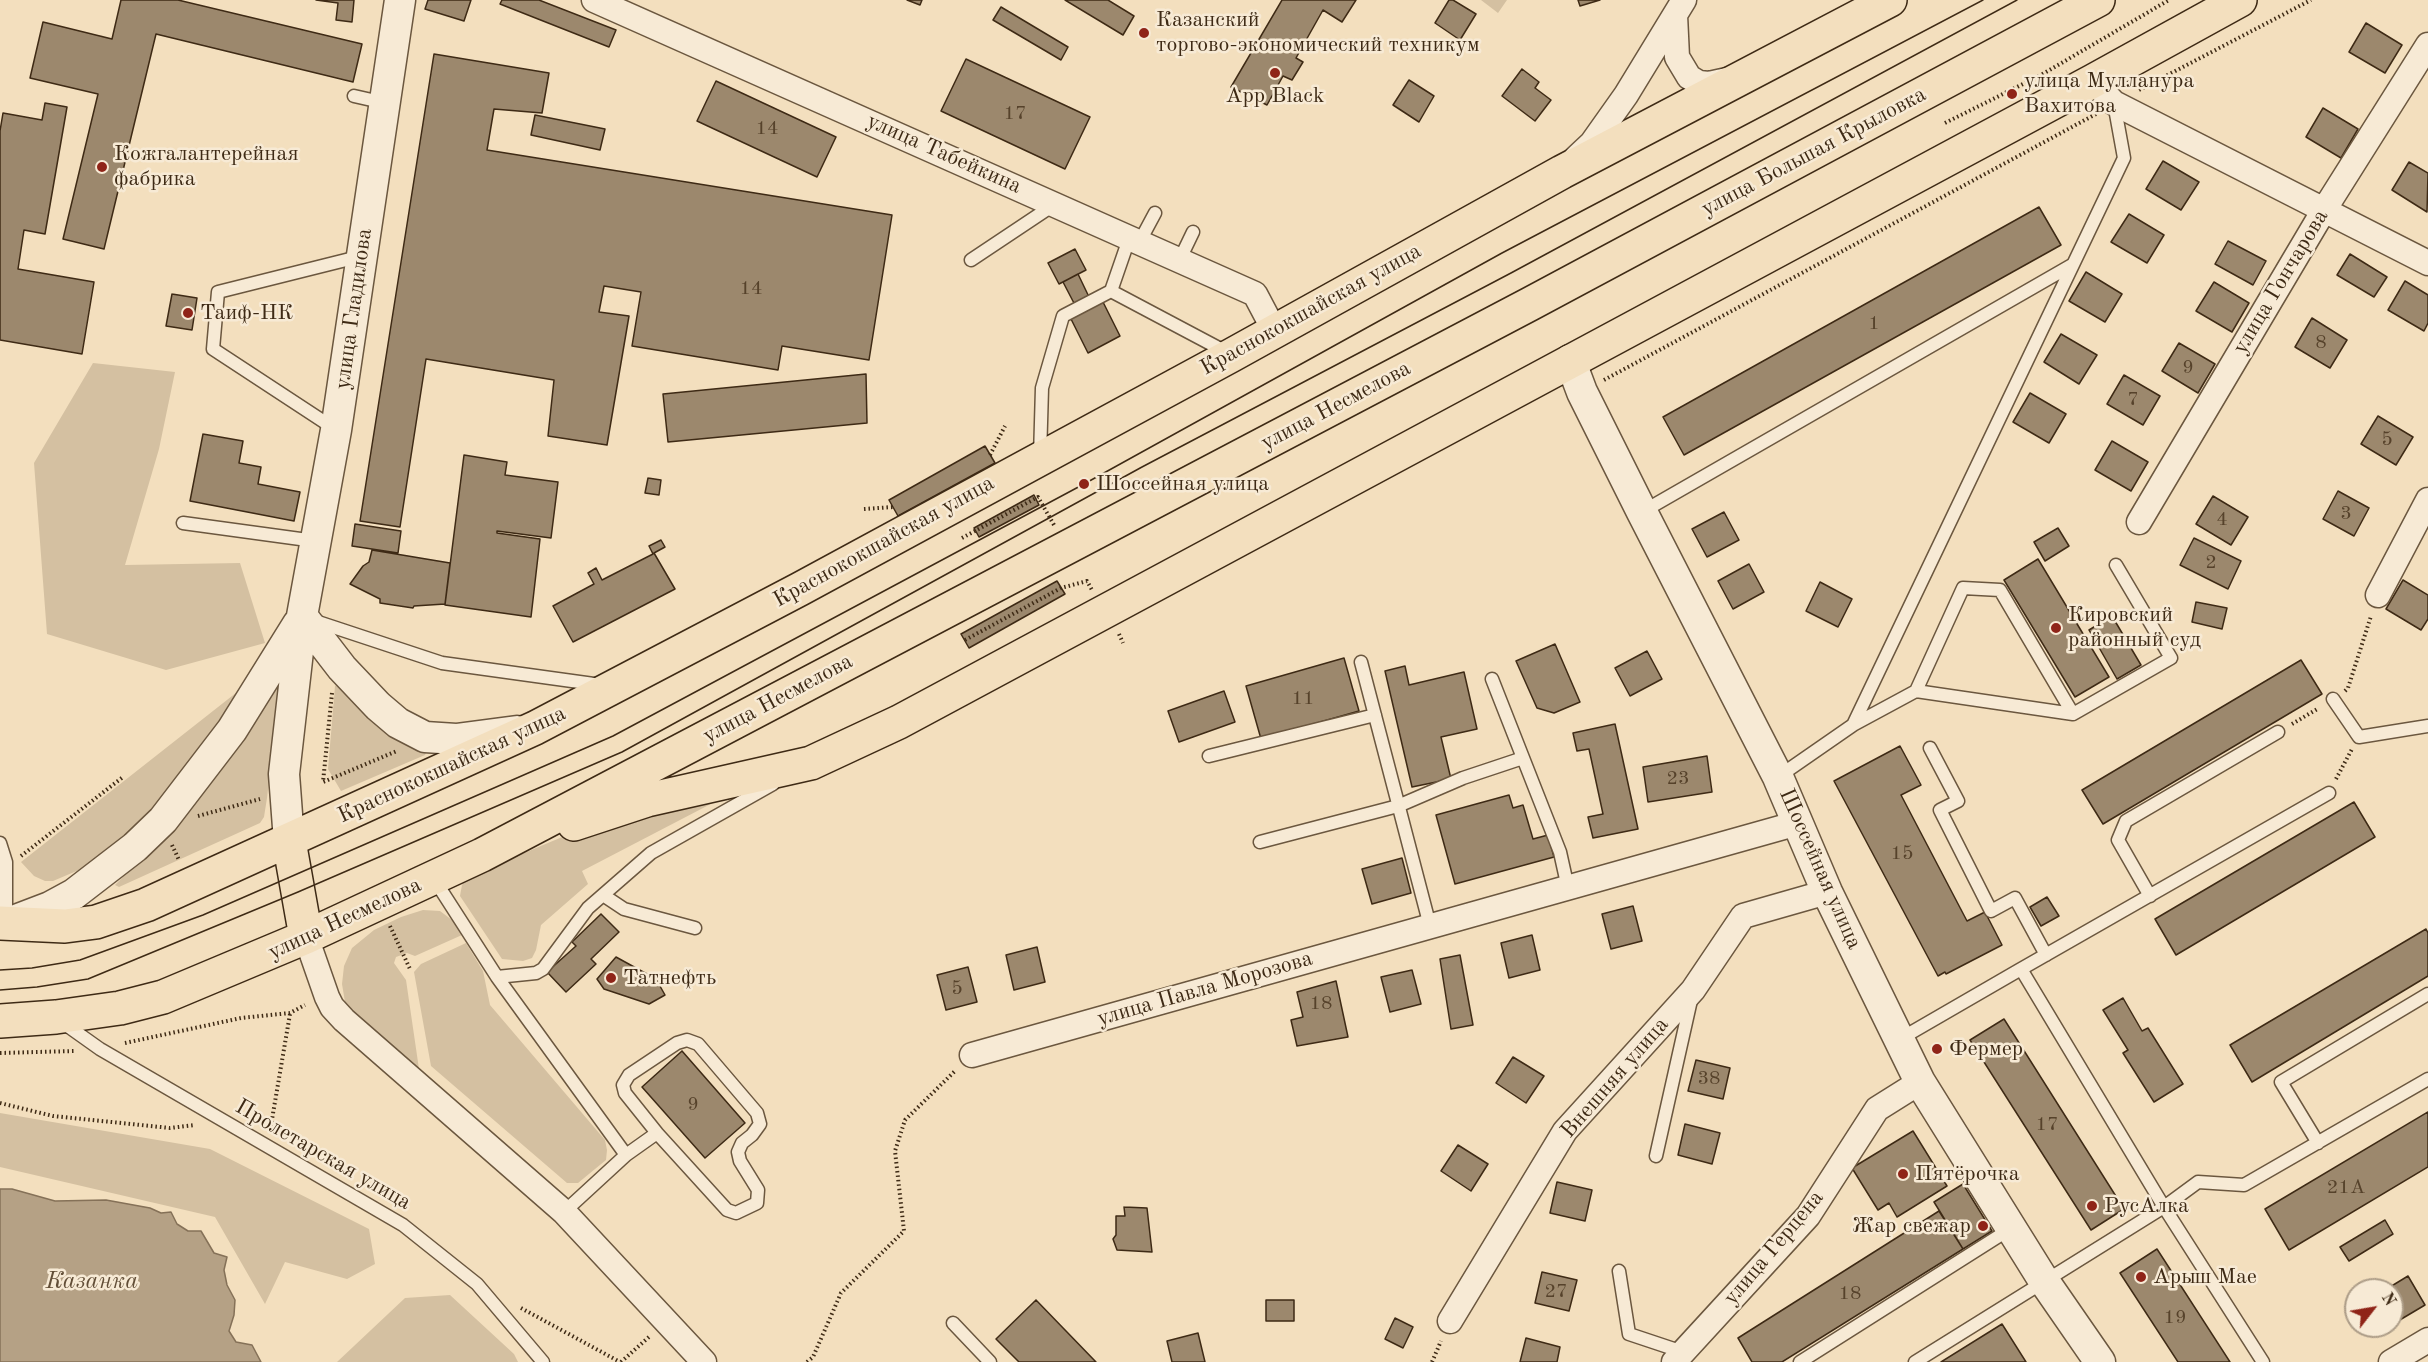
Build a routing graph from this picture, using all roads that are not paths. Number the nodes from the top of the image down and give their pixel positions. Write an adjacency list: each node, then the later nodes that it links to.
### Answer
1 (400, 0): 11 (street, улица Гладилова)
2 (594, 0): 13 (street, улица Табейкина)
3 (1890, 0): 8 (main road)
4 (2098, 0): 24 (main road, улица Большая Крыловка)
5 (2240, 0): 9 (main road)
6 (1680, 8): 8 (street, Краснококшайская улица); 12 (street, Краснококшайская улица)
7 (2428, 45): 14 (street, улица Гончарова)
8 (1776, 59): 12 (main road)
9 (2104, 92): 14 (street); 22 (lane); 27 (main road)
10 (354, 96): 11 (lane)
11 (385, 103): 18 (street, улица Гладилова)
12 (1562, 172): 25 (main road, Краснококшайская улица)
13 (1056, 203): 17 (street, улица Табейкина); 20 (lane)
14 (2324, 210): 21 (street); 32 (street, улица Гончарова)
15 (1155, 213): 17 (lane)
16 (1193, 232): 19 (lane)
17 (1135, 239): 19 (street, улица Табейкина); 23 (lane)
18 (362, 256): 28 (street, улица Гладилова); 28 (lane)
19 (1180, 259): 25 (street, улица Табейкина)
20 (971, 260)
21 (2428, 262)
22 (2072, 265): 31 (lane); 45 (lane)
23 (1111, 291): 26 (lane); 29 (lane)
24 (1530, 304): 60 (main road, улица Несмелова)
25 (1274, 330): 26 (main road, Краснококшайская улица)
26 (1232, 355): 29 (main road, Краснококшайская улица)
27 (1570, 360): 31 (street, Шоссейная улица); 52 (main road)
28 (336, 430): 34 (street, улица Гладилова)
29 (1040, 458): 40 (main road, Краснококшайская улица)
30 (2428, 500): 36 (street)
31 (1642, 512): 53 (street, Шоссейная улица)
32 (2139, 522)
33 (183, 523): 34 (lane)
34 (316, 541): 37 (street, улица Гладилова)
35 (2116, 565): 43 (lane)
36 (2378, 595)
37 (302, 616): 40 (lane); 47 (street); 57 (street, улица Гладилова); 66 (street)
38 (1360, 662): 44 (lane)
39 (1492, 679): 51 (lane)
40 (614, 687): 47 (main road, Краснококшайская улица)
41 (1916, 691): 43 (lane); 43 (lane); 45 (lane)
42 (2333, 699): 46 (lane)
43 (2073, 714)
44 (1375, 716): 50 (lane); 55 (lane)
45 (1853, 725): 53 (lane)
46 (2428, 726)
47 (535, 729): 57 (main road, Краснококшайская улица)
48 (2278, 732): 65 (lane)
49 (1930, 748): 70 (lane)
50 (1209, 756)
51 (1523, 758): 55 (lane); 62 (lane)
52 (811, 763): 60 (main road); 64 (lane)
53 (1778, 777): 56 (street, Шоссейная улица)
54 (2329, 793): 65 (lane)
55 (1398, 806): 58 (lane); 67 (lane)
56 (1798, 824): 62 (street, улица Павла Морозова); 63 (street, Шоссейная улица)
57 (289, 840): 66 (main road, Краснококшайская улица); 69 (main road)
58 (1260, 842)
59 (0, 843): 66 (lane)
60 (482, 855): 61 (main road, улица Несмелова)
61 (433, 878): 69 (main road, улица Несмелова); 72 (lane)
62 (1568, 888): 67 (street, улица Павла Морозова)
63 (1827, 892): 73 (street, Внешняя улица); 77 (street, Шоссейная улица)
64 (603, 895): 68 (lane); 72 (lane)
65 (2150, 896): 70 (lane)
66 (3, 924)
67 (1430, 927): 78 (street, улица Павла Морозова)
68 (695, 928)
69 (306, 937): 75 (main road, улица Несмелова); 86 (street)
70 (2046, 955): 71 (lane)
71 (2021, 969): 77 (lane); 85 (lane)
72 (497, 977): 83 (lane)
73 (1693, 990): 84 (lane); 90 (street, Внешняя улица)
74 (2428, 994): 82 (lane)
75 (56, 1017): 76 (main road, улица Несмелова); 94 (lane, Пролетарская улица)
76 (0, 1021)
77 (1900, 1039): 80 (street, Шоссейная улица)
78 (972, 1055)
79 (2428, 1079): 82 (lane)
80 (1920, 1082): 87 (street, Шоссейная улица); 93 (street, улица Герцена)
81 (657, 1133): 81 (lane); 83 (lane)
82 (2318, 1143): 85 (lane)
83 (626, 1155): 86 (lane)
84 (1656, 1156)
85 (2164, 1207): 89 (lane); 100 (lane)
86 (564, 1212): 95 (street)
87 (2011, 1228): 89 (street, Шоссейная улица); 97 (lane)
88 (1619, 1271): 93 (lane)
89 (2044, 1281): 98 (lane); 99 (street, Шоссейная улица)
90 (1450, 1321)
91 (953, 1323): 96 (lane)
92 (2428, 1340): 101 (street)
93 (1678, 1357)
94 (543, 1362)
95 (704, 1362)
96 (990, 1362)
97 (1800, 1362)
98 (1915, 1362)
99 (2100, 1362)
100 (2264, 1362)
101 (2391, 1362)

